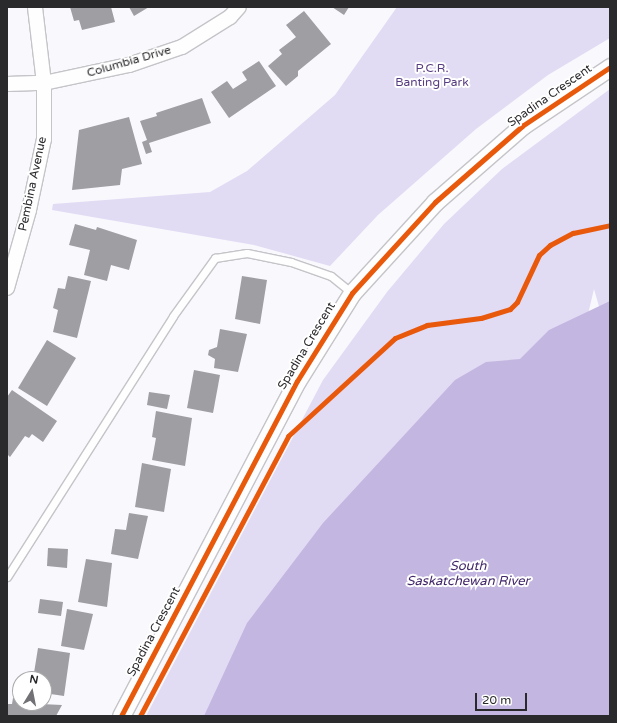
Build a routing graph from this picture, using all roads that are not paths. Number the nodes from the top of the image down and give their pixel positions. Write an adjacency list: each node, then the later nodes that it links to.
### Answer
1 (35, 7): 4 (street, Pembina Avenue)
2 (239, 7): 4 (street, Columbia Drive)
3 (610, 67): 7 (street, Spadina Crescent)
4 (44, 83): 5 (street, Columbia Drive); 6 (street, Pembina Avenue)
5 (7, 84)
6 (7, 288)
7 (352, 293): 8 (lane); 9 (street, Spadina Crescent)
8 (7, 577)
9 (121, 716)

